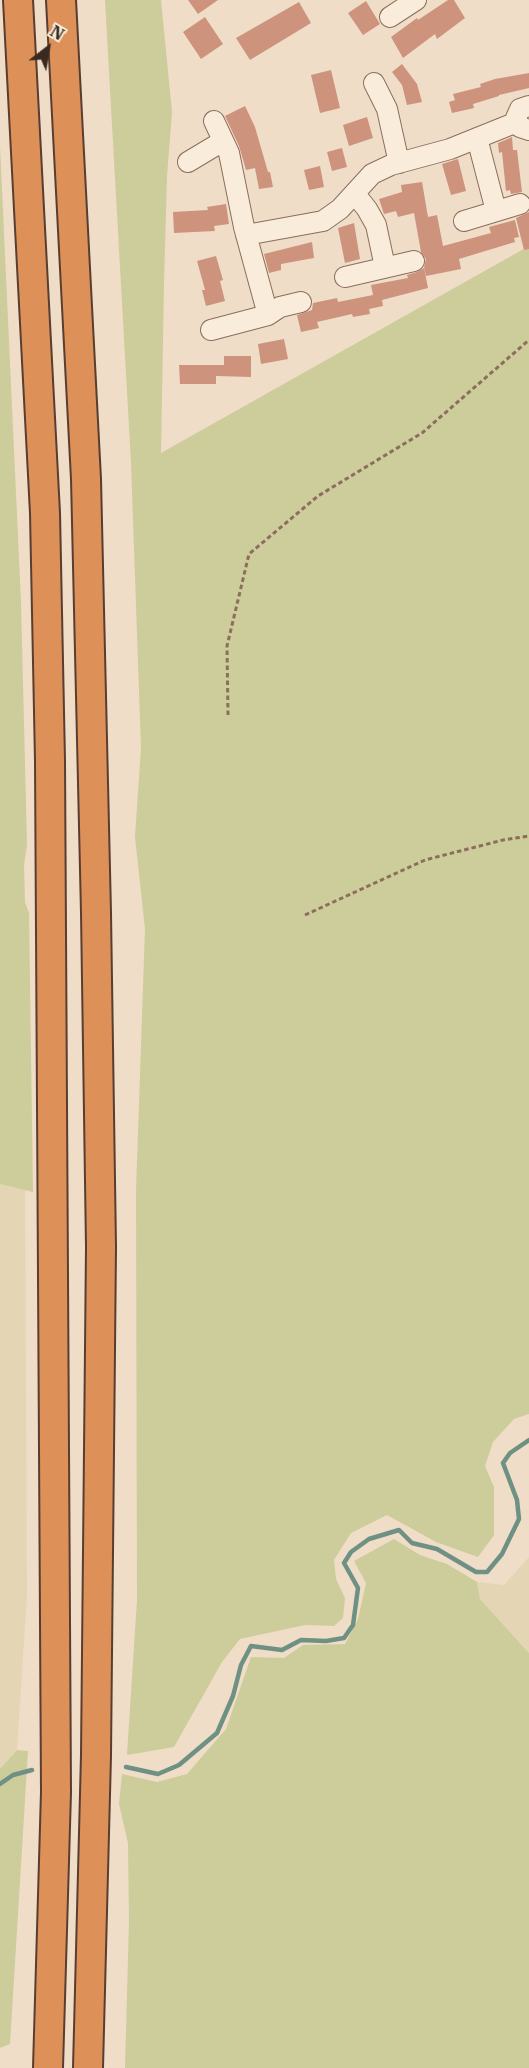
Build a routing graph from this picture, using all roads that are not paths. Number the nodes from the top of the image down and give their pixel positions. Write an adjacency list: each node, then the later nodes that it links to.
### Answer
1 (18, 0): 22 (highway)
2 (61, 0): 23 (highway)
3 (374, 82): 10 (street)
4 (529, 106): 6 (street)
5 (214, 121): 8 (street)
6 (523, 126): 7 (street)
7 (477, 138): 10 (street); 13 (street)
8 (223, 141): 9 (street); 15 (street)
9 (188, 162)
10 (399, 163): 11 (street)
11 (355, 194): 15 (street); 17 (street)
12 (520, 204): 13 (street)
13 (496, 211): 14 (street)
14 (464, 221)
15 (246, 235): 20 (street)
16 (414, 261): 17 (street)
17 (385, 267): 18 (street)
18 (345, 277)
19 (301, 302): 20 (street)
20 (268, 315): 21 (street)
21 (211, 330)
22 (48, 2068)
23 (88, 2068)

